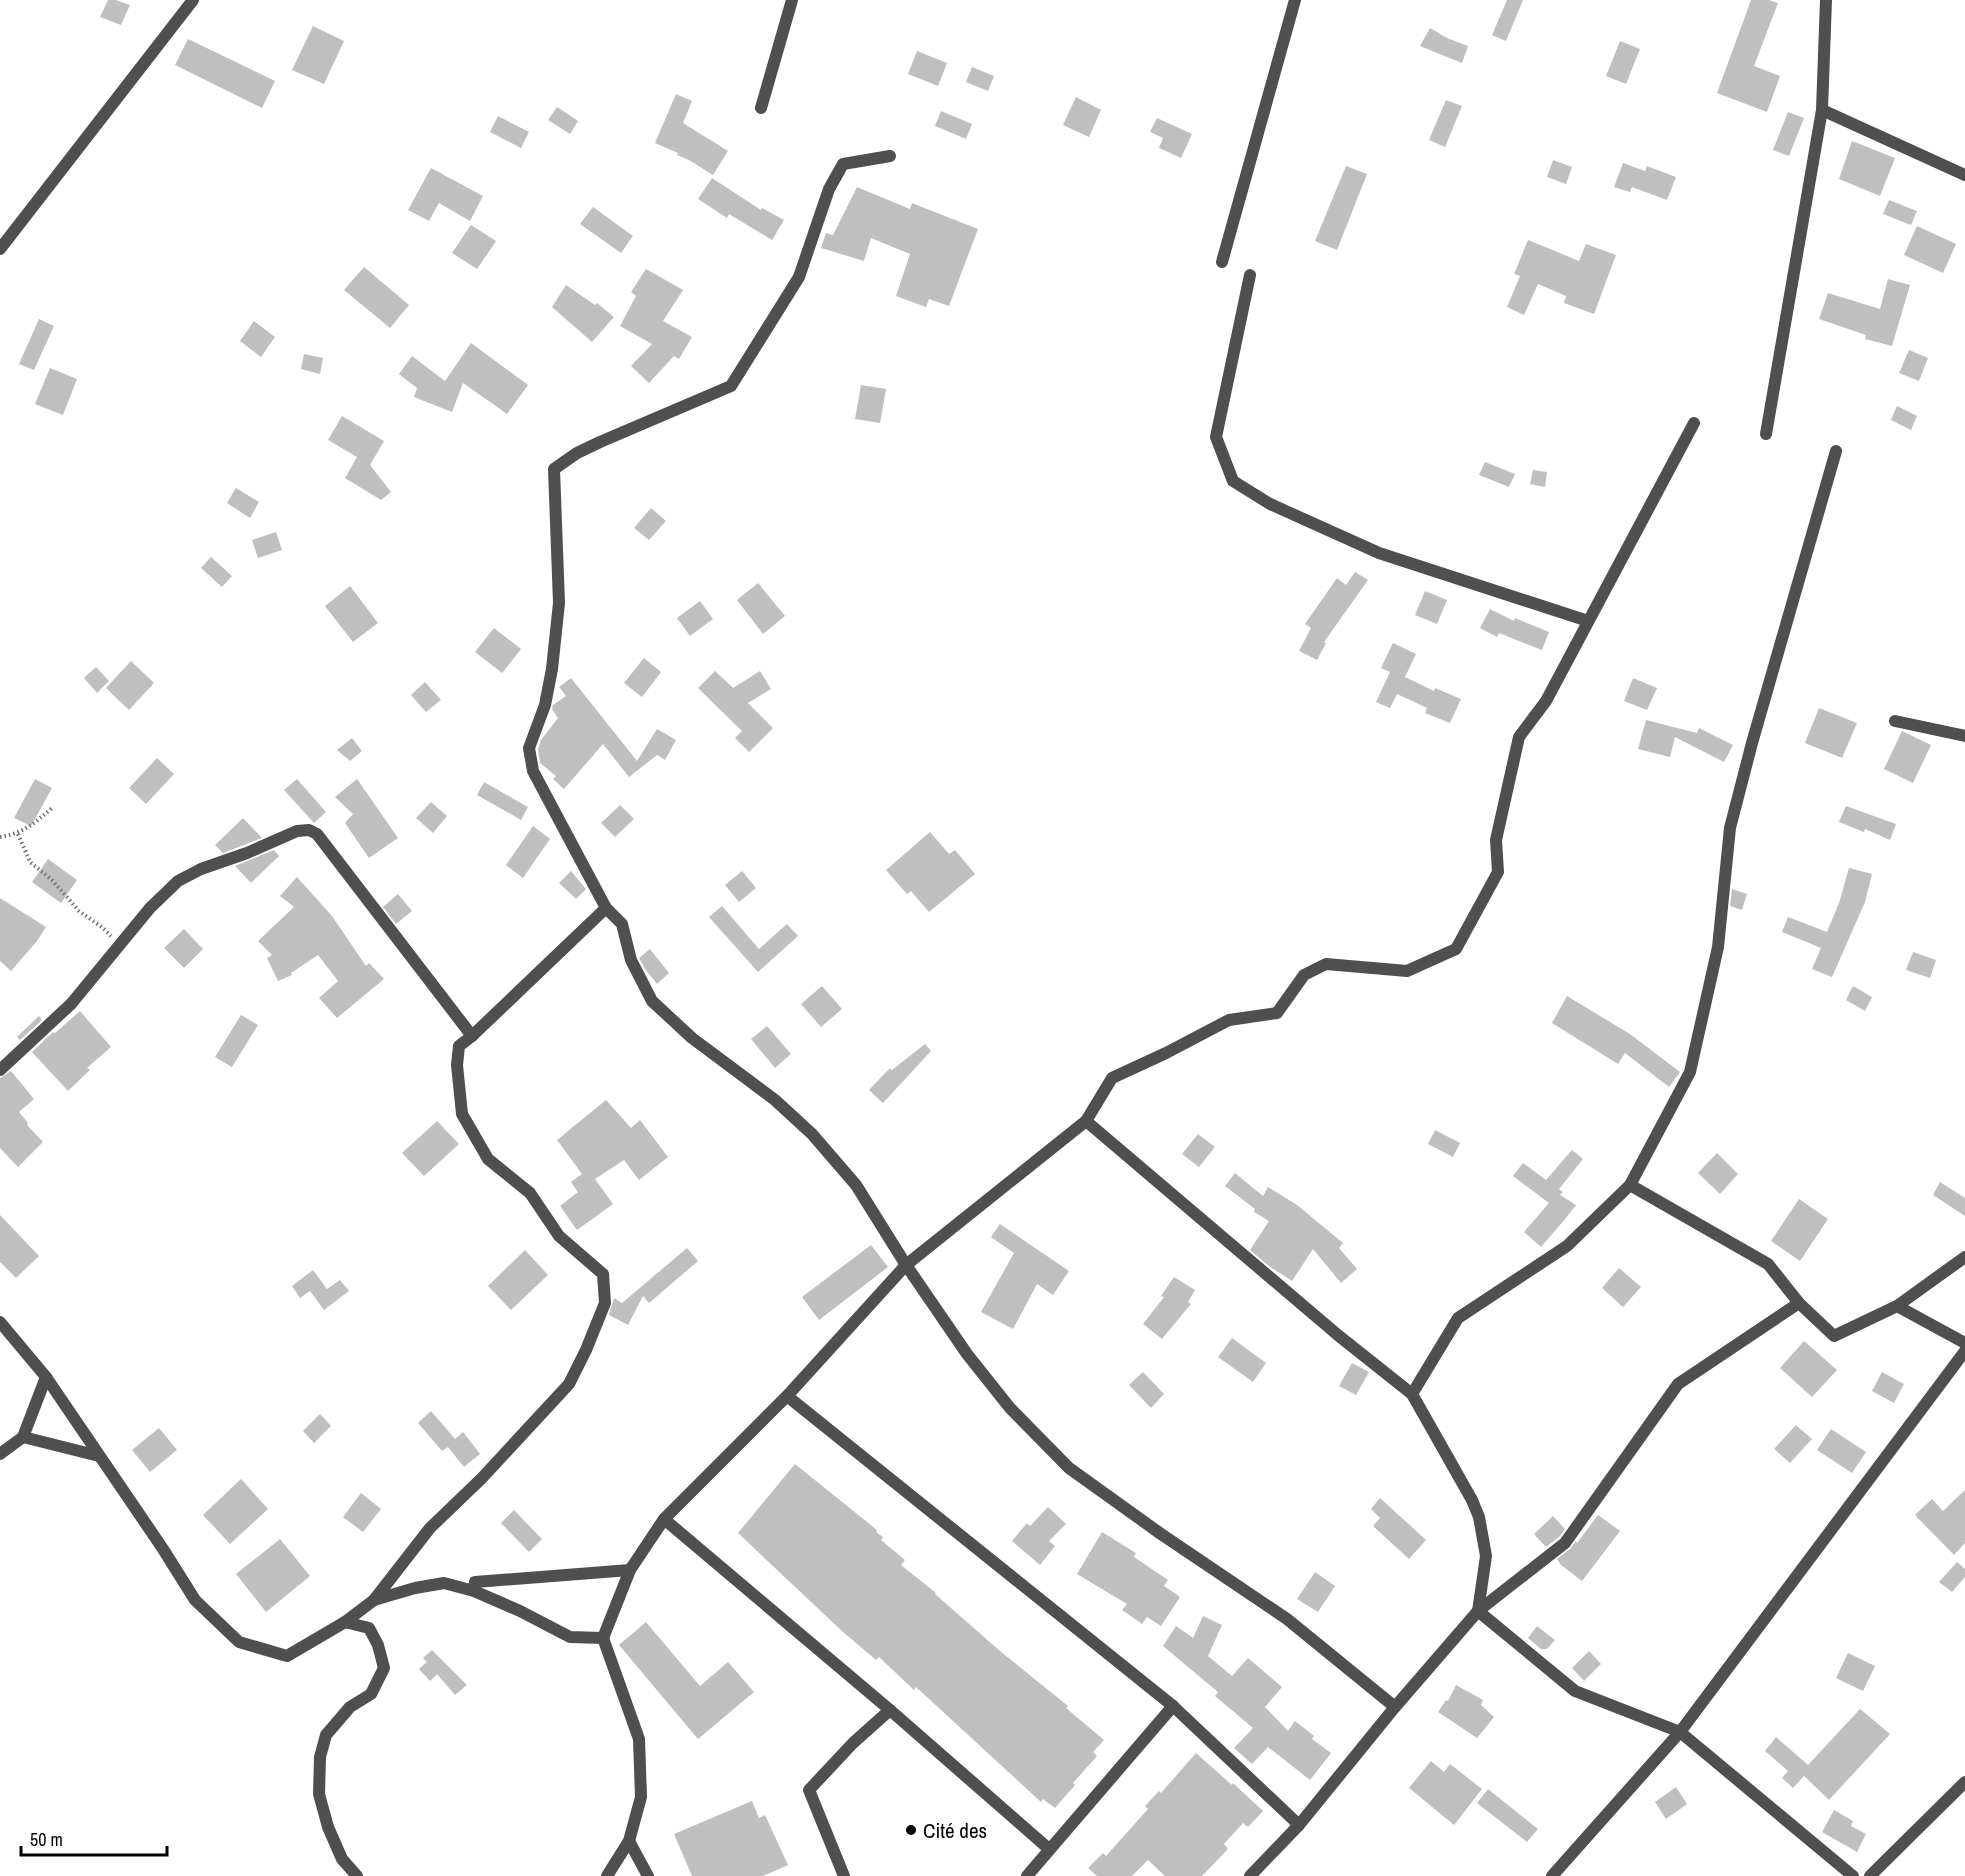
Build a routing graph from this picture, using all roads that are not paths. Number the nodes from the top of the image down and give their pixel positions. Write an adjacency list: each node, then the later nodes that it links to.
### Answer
1 (193, 0): 9 (street)
2 (792, 0): 5 (street)
3 (1295, 0): 10 (street)
4 (1826, 0): 6 (street)
5 (761, 108)
6 (1822, 110): 8 (street); 13 (street)
7 (890, 156): 18 (street)
8 (1965, 175)
9 (0, 249)
10 (1222, 262)
11 (1250, 275): 15 (street)
12 (1694, 423): 15 (street)
13 (1766, 434)
14 (1836, 451): 22 (street)
15 (1588, 621): 21 (street)
16 (1895, 721): 17 (street)
17 (1965, 736)
18 (606, 908): 19 (street); 24 (street)
19 (472, 1036): 20 (street); 39 (street)
20 (0, 1070)
21 (1086, 1121): 24 (street); 31 (street)
22 (1630, 1185): 25 (street); 31 (street)
23 (1965, 1257): 26 (street)
24 (906, 1265): 32 (street); 44 (street)
25 (1799, 1303): 26 (street); 40 (street)
26 (1897, 1306): 28 (street)
27 (0, 1322): 30 (street)
28 (1965, 1343)
29 (1965, 1351): 46 (street)
30 (46, 1377): 33 (street); 35 (street)
31 (1412, 1394): 40 (street)
32 (787, 1396): 36 (street); 43 (street)
33 (23, 1437): 34 (street); 35 (street)
34 (0, 1454)
35 (99, 1456): 41 (street)
36 (664, 1519): 37 (street); 45 (street)
37 (630, 1570): 38 (street); 42 (street)
38 (474, 1591): 39 (street); 42 (street)
39 (374, 1600): 41 (street)
40 (1478, 1611): 44 (street); 46 (street)
41 (345, 1622): 51 (street)
42 (603, 1638): 49 (street)
43 (1173, 1706): 48 (street); 50 (street)
44 (1395, 1707): 48 (street)
45 (890, 1710): 50 (street); 54 (street)
46 (1680, 1732): 57 (street); 58 (street)
47 (1965, 1782): 59 (street)
48 (1299, 1825): 56 (street)
49 (629, 1841): 52 (street); 53 (street)
50 (1049, 1850): 55 (street)
51 (357, 1876)
52 (607, 1876)
53 (648, 1876)
54 (844, 1876)
55 (1027, 1876)
56 (1250, 1876)
57 (1552, 1876)
58 (1853, 1876)
59 (1870, 1876)

